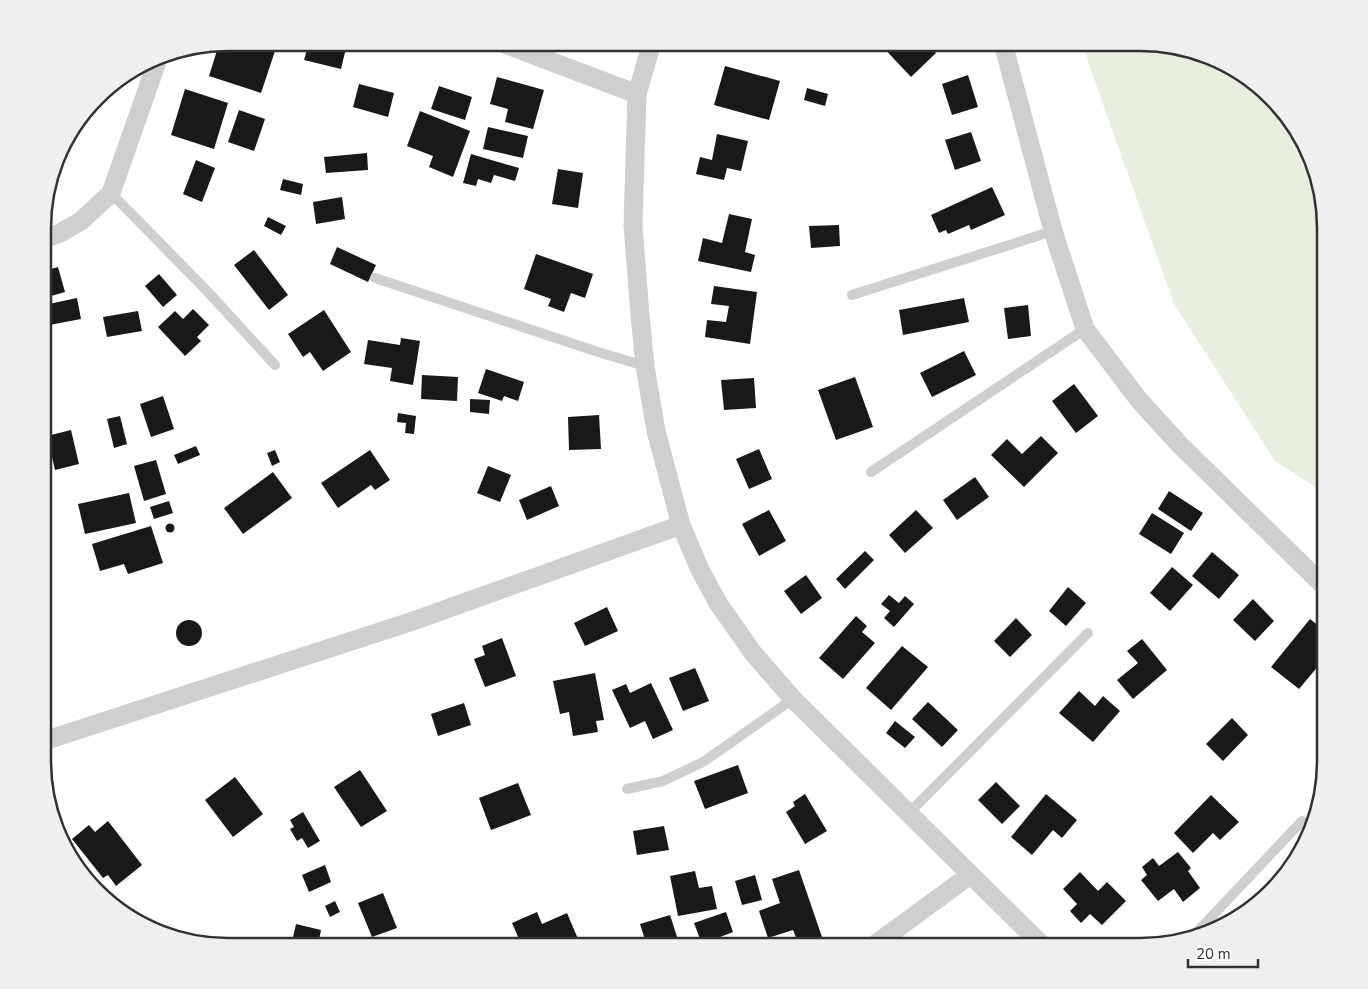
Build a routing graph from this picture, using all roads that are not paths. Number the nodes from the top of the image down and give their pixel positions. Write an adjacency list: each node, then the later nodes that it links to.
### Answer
1 (524, 51): 5 (street)
2 (650, 51): 5 (street)
3 (1005, 52): 7 (street)
4 (155, 68): 6 (street)
5 (637, 94): 13 (street)
6 (110, 193): 8 (street); 12 (lane)
7 (1053, 231): 10 (lane); 11 (street)
8 (51, 235)
9 (375, 278): 13 (lane)
10 (852, 295)
11 (1085, 329): 14 (lane); 16 (street)
12 (275, 364)
13 (645, 366): 15 (street)
14 (871, 472)
15 (680, 525): 18 (street); 19 (street)
16 (1317, 579)
17 (1088, 633): 21 (lane)
18 (793, 699): 20 (lane); 21 (street)
19 (52, 739)
20 (627, 789)
21 (908, 814): 23 (street)
22 (1302, 821): 24 (lane)
23 (970, 875): 25 (street); 26 (street)
24 (1203, 925)
25 (884, 938)
26 (1035, 938)

